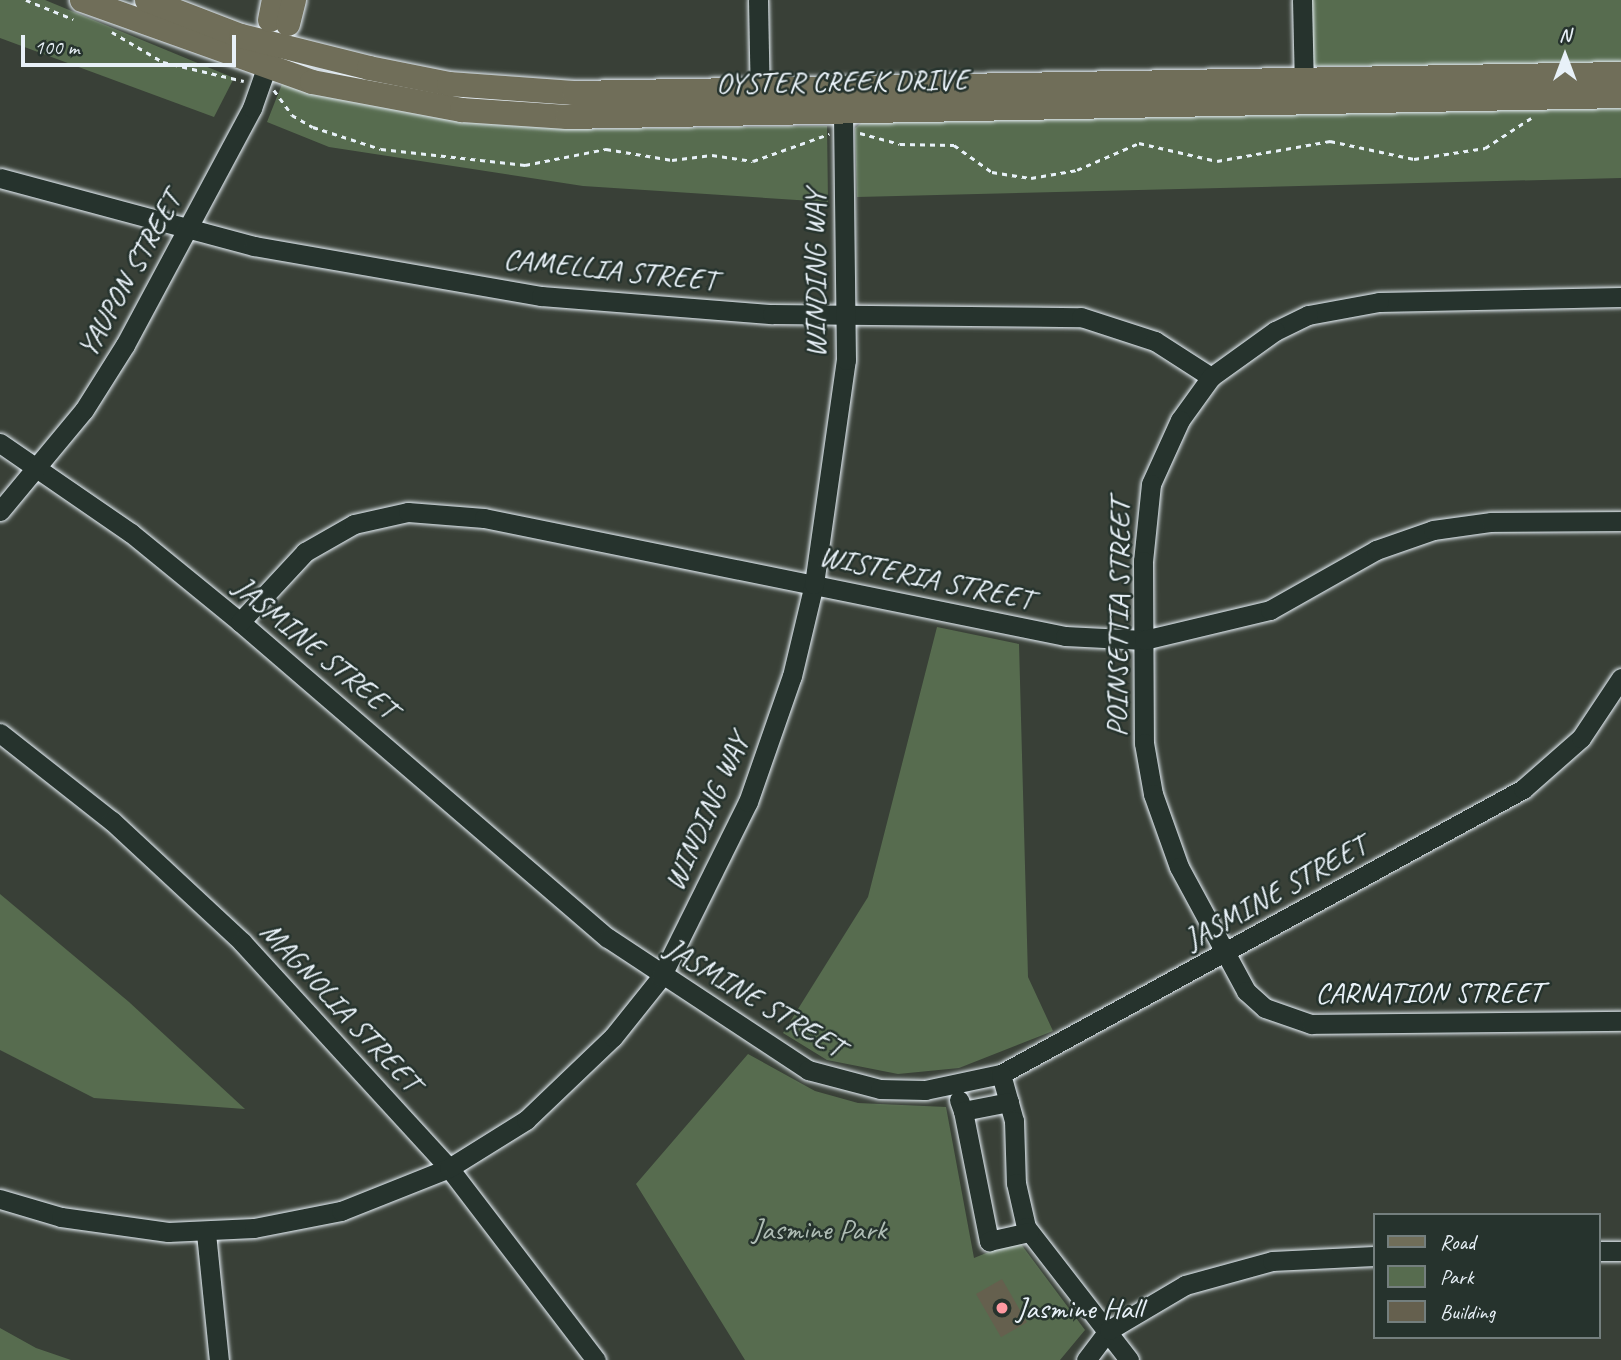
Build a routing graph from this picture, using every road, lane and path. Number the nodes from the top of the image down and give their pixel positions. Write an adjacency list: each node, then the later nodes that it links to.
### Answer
1 (82, 0): 7 (main road, OYSTER CREEK DRIVE)
2 (147, 0): 6 (main road, OYSTER CREEK DRIVE)
3 (294, 0): 6 (main road)
4 (758, 0): 12 (street)
5 (1302, 0): 9 (street)
6 (276, 22): 7 (street, YAUPON STREET); 12 (main road, OYSTER CREEK DRIVE)
7 (266, 69): 12 (main road, OYSTER CREEK DRIVE); 14 (street, YAUPON STREET)
8 (1621, 74): 9 (main road, OYSTER CREEK DRIVE)
9 (1304, 92): 10 (main road, OYSTER CREEK DRIVE); 11 (main road, OYSTER CREEK DRIVE)
10 (1621, 96)
11 (843, 101): 12 (main road, OYSTER CREEK DRIVE); 16 (street, WINDING WAY)
12 (760, 102)
13 (0, 178): 14 (street, CAMELLIA STREET)
14 (190, 229): 16 (street, CAMELLIA STREET); 19 (street, YAUPON STREET)
15 (1621, 297): 17 (street, POINSETTIA STREET)
16 (846, 315): 17 (street, CAMELLIA STREET); 22 (street, WINDING WAY)
17 (1211, 377): 24 (street, POINSETTIA STREET)
18 (0, 443): 19 (street, JASMINE STREET)
19 (39, 467): 20 (street, YAUPON STREET); 23 (street, JASMINE STREET)
20 (0, 511)
21 (1621, 521): 24 (street, WISTERIA STREET)
22 (814, 584): 23 (street, WISTERIA STREET); 24 (street, WISTERIA STREET); 28 (street, WINDING WAY)
23 (240, 622): 28 (street, JASMINE STREET)
24 (1144, 640): 27 (street, POINSETTIA STREET)
25 (1619, 688): 27 (street, JASMINE STREET)
26 (0, 733): 34 (street, MAGNOLIA STREET)
27 (1224, 955): 29 (street, CARNATION STREET); 30 (street, JASMINE STREET)
28 (660, 977): 31 (street, JASMINE STREET); 34 (street, WINDING WAY)
29 (1621, 1021)
30 (1001, 1074): 31 (street, JASMINE STREET); 32 (street)
31 (954, 1086): 33 (street)
32 (1009, 1102): 33 (street); 36 (street)
33 (962, 1111): 36 (street)
34 (449, 1168): 37 (street, WINDING WAY); 43 (street, MAGNOLIA STREET)
35 (0, 1199): 37 (street, WINDING WAY)
36 (1029, 1231): 41 (street)
37 (206, 1233): 42 (street)
38 (1600, 1251): 39 (street)
39 (1621, 1251)
40 (1372, 1256): 41 (street)
41 (1109, 1330): 44 (street); 45 (street)
42 (219, 1360)
43 (596, 1360)
44 (1086, 1360)
45 (1129, 1360)

